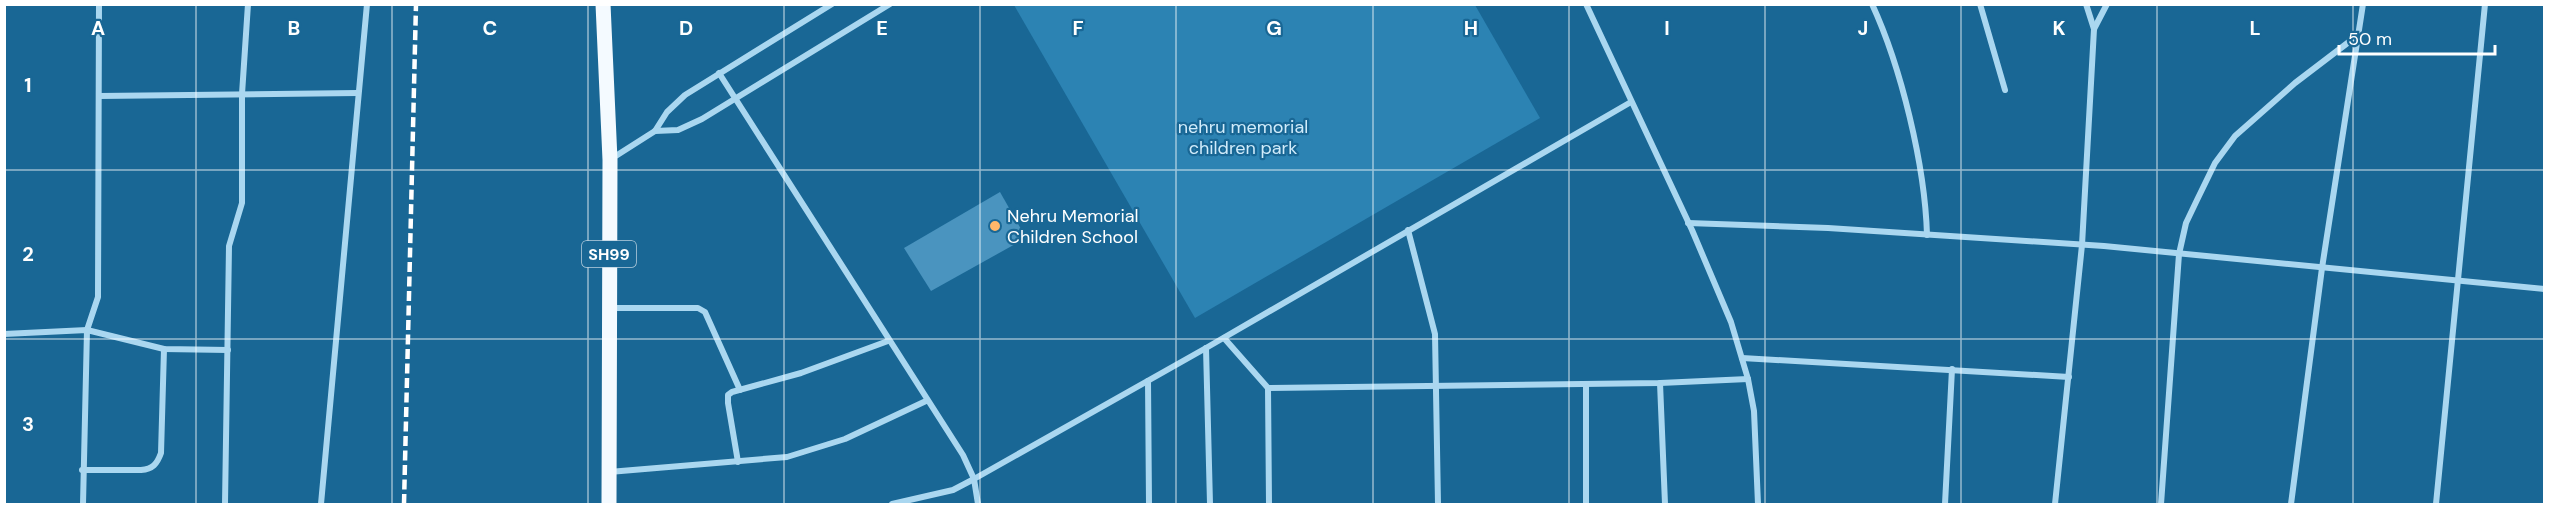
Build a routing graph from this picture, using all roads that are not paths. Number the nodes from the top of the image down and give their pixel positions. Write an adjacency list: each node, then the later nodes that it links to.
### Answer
1 (99, 4): 20 (street)
2 (248, 4): 19 (street)
3 (368, 4): 18 (street)
4 (603, 4): 24 (main road, SH99)
5 (832, 4): 16 (street)
6 (890, 4): 21 (street)
7 (1586, 4): 22 (street)
8 (1872, 4): 27 (street)
9 (1980, 4): 17 (street)
10 (2086, 4): 14 (street)
11 (2107, 4): 14 (street)
12 (2363, 4): 15 (street)
13 (2485, 4): 31 (street)
14 (2094, 29): 28 (street)
15 (2358, 35): 29 (street); 30 (street)
16 (719, 73): 21 (street); 23 (street)
17 (2005, 90)
18 (358, 93): 19 (street); 58 (street)
19 (242, 94): 20 (street); 40 (street)
20 (99, 96): 34 (street)
21 (736, 100): 23 (street); 37 (street)
22 (1631, 102): 25 (street); 26 (street)
23 (655, 131): 24 (street)
24 (610, 160): 33 (main road, SH99)
25 (1688, 223): 27 (street); 41 (street)
26 (1408, 230): 36 (street); 48 (street)
27 (1927, 235): 28 (street)
28 (2082, 245): 29 (street); 43 (street)
29 (2179, 254): 30 (street); 71 (street)
30 (2322, 268): 31 (street); 72 (street)
31 (2460, 282): 32 (street); 73 (street)
32 (2544, 289)
33 (609, 308): 50 (street); 54 (main road, SH99)
34 (87, 330): 35 (street); 39 (street); 53 (street)
35 (4, 334)
36 (1224, 338): 38 (street); 49 (street)
37 (888, 341): 50 (street); 51 (street)
38 (1206, 348): 45 (street); 63 (street)
39 (164, 349): 40 (street); 53 (street)
40 (228, 350): 57 (street)
41 (1742, 357): 42 (street); 44 (street)
42 (1952, 369): 43 (street); 69 (street)
43 (2069, 377): 70 (street)
44 (1748, 379): 46 (street); 68 (street)
45 (1148, 381): 55 (street); 62 (street)
46 (1660, 383): 47 (street); 67 (street)
47 (1586, 384): 48 (street); 66 (street)
48 (1436, 386): 49 (street); 65 (street)
49 (1268, 388): 64 (street)
50 (740, 390): 52 (street)
51 (926, 401): 52 (street); 55 (street)
52 (738, 462): 54 (street)
53 (82, 470): 56 (street)
54 (609, 472): 59 (main road, SH99)
55 (974, 479): 60 (street); 61 (street)
56 (83, 504)
57 (225, 504)
58 (321, 504)
59 (609, 504)
60 (892, 504)
61 (978, 504)
62 (1149, 504)
63 (1210, 504)
64 (1269, 504)
65 (1438, 504)
66 (1586, 504)
67 (1665, 504)
68 (1758, 504)
69 (1945, 504)
70 (2055, 504)
71 (2162, 504)
72 (2291, 504)
73 (2436, 504)

